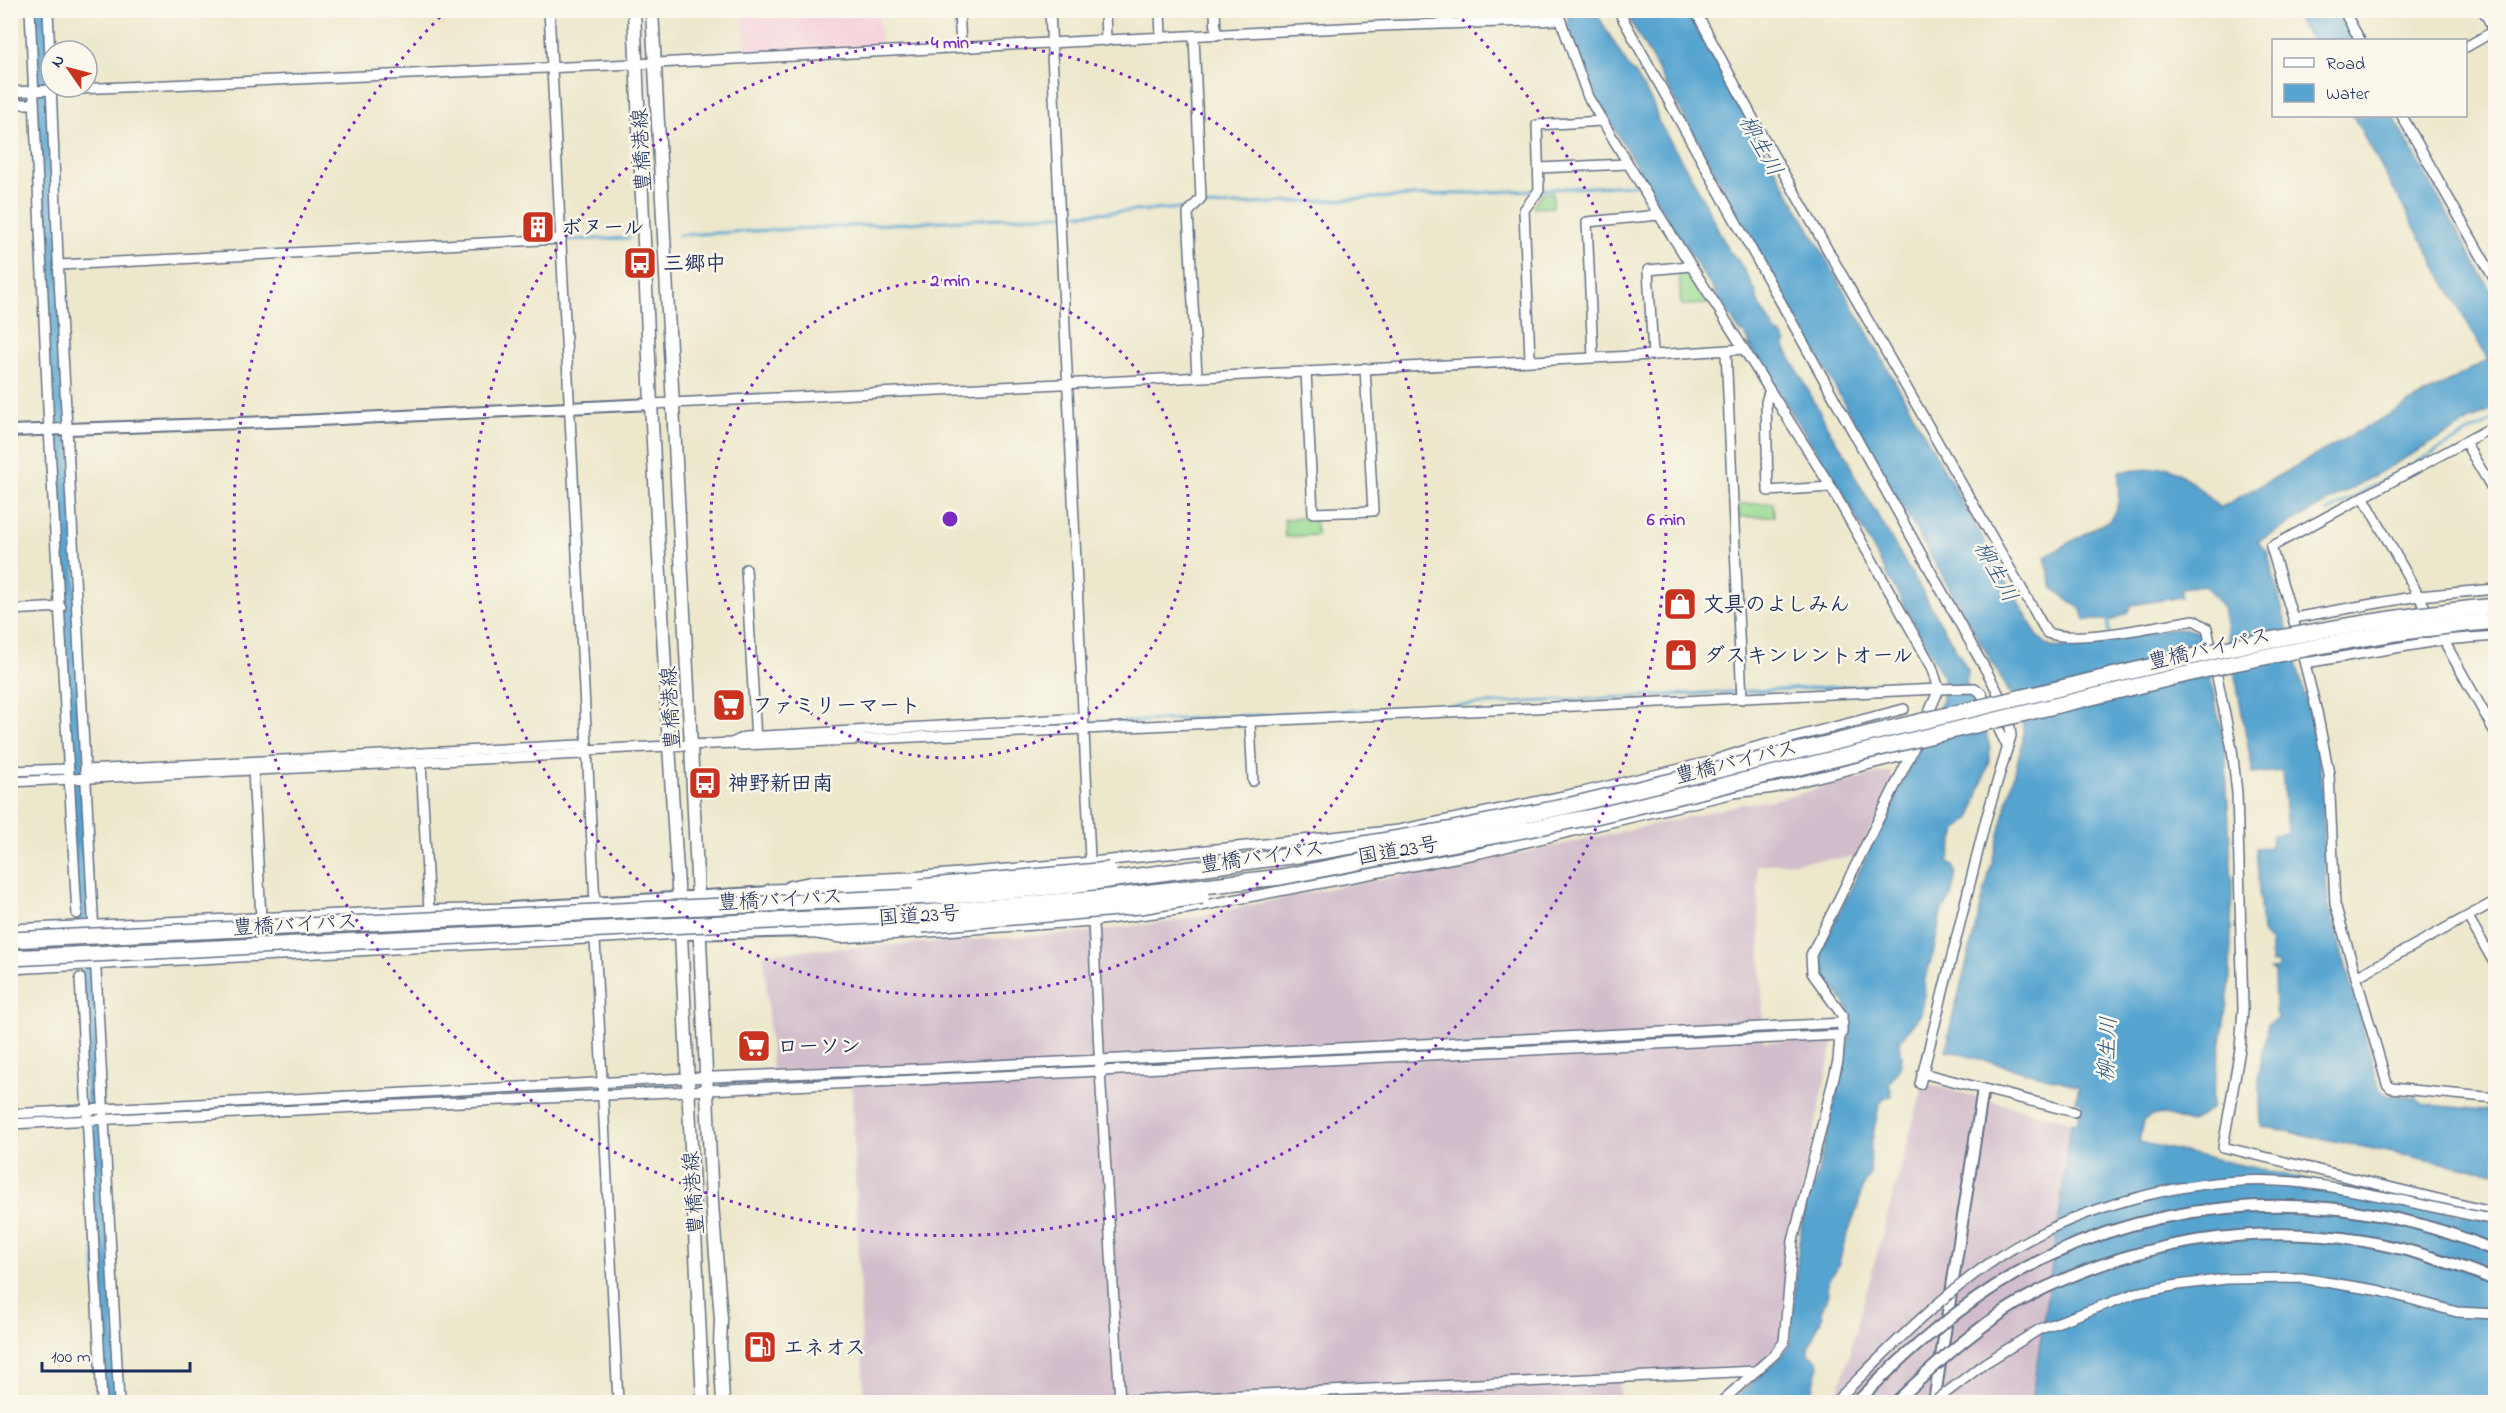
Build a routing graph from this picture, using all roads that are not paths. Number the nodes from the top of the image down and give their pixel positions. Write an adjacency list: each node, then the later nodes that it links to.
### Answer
1 (30, 10): 30 (street)
2 (48, 10): 20 (street)
3 (549, 10): 28 (street)
4 (634, 10): 26 (main road, 豊橋港線)
5 (652, 10): 27 (main road, 豊橋港線)
6 (959, 10): 25 (street)
7 (1050, 10): 23 (street)
8 (1105, 10): 22 (street)
9 (1160, 10): 19 (street)
10 (1215, 10): 17 (street)
11 (1618, 10): 92 (street)
12 (1695, 10): 180 (street)
13 (2343, 10): 21 (street)
14 (2483, 10): 16 (street)
15 (1558, 15): 17 (street); 36 (street)
16 (2495, 31): 24 (street)
17 (1216, 35): 18 (street)
18 (1194, 36): 19 (street); 52 (street)
19 (1161, 38): 22 (street)
20 (49, 39)
21 (2359, 39)
22 (1107, 41): 23 (street)
23 (1051, 42): 25 (street); 53 (street)
24 (2467, 46)
25 (961, 47): 27 (street)
26 (635, 63): 27 (street); 28 (street); 56 (main road, 豊橋港線)
27 (656, 63): 55 (main road, 豊橋港線)
28 (552, 68): 29 (street); 40 (street)
29 (99, 89)
30 (36, 91): 31 (street); 34 (street)
31 (10, 92)
32 (50, 99): 42 (street)
33 (10, 104): 34 (street)
34 (33, 104): 41 (street)
35 (2403, 117): 44 (street)
36 (1602, 121): 37 (street); 38 (street)
37 (1627, 164): 38 (street); 39 (street)
38 (1539, 168): 49 (street)
39 (1659, 216): 43 (street); 48 (street)
40 (561, 239): 42 (street); 57 (street)
41 (44, 260): 42 (street); 59 (street)
42 (58, 262): 60 (street)
43 (1691, 267): 45 (street); 47 (street)
44 (2496, 282)
45 (1744, 349): 46 (street); 54 (street)
46 (1726, 351): 47 (street); 79 (street)
47 (1653, 355): 48 (street)
48 (1593, 357): 49 (street)
49 (1530, 359): 50 (street)
50 (1365, 368): 51 (street); 51 (street)
51 (1306, 372): 52 (street)
52 (1197, 376): 53 (street)
53 (1068, 382): 55 (street); 81 (street)
54 (1769, 392): 63 (street); 63 (street)
55 (673, 401): 56 (street); 91 (main road, 豊橋港線)
56 (651, 404): 57 (street); 93 (main road, 豊橋港線)
57 (569, 407): 60 (street); 94 (street)
58 (2496, 425): 62 (street)
59 (49, 429): 60 (street); 61 (street); 70 (street)
60 (68, 430): 100 (street)
61 (10, 431)
62 (2465, 442): 64 (street); 65 (street)
63 (1832, 487): 77 (street)
64 (2496, 495)
65 (2364, 498): 68 (street); 72 (street)
66 (746, 569): 90 (street)
67 (2496, 589): 68 (street)
68 (2418, 596): 72 (street); 75 (street)
69 (2496, 606): 107 (highway, 豊橋バイパス, bridge)
70 (61, 607): 71 (street); 99 (street)
71 (10, 610)
72 (2293, 618): 76 (street)
73 (2496, 621): 109 (highway, 豊橋バイパス, bridge)
74 (2496, 636): 75 (street)
75 (2443, 640): 76 (street); 88 (street)
76 (2305, 663): 135 (street)
77 (1939, 688): 78 (street); 92 (street); 95 (street)
78 (1902, 691): 79 (street); 80 (street)
79 (1742, 698): 83 (street)
80 (1904, 709): 95 (street); 101 (street)
81 (1084, 718): 82 (street); 85 (street)
82 (1051, 721): 84 (street); 87 (street)
83 (1250, 723): 85 (street); 102 (street)
84 (989, 724): 86 (street); 89 (street)
85 (1084, 730): 87 (street); 106 (street)
86 (945, 731): 89 (street); 90 (street)
87 (1052, 732): 89 (street)
88 (2496, 734)
89 (989, 735)
90 (756, 740): 91 (street)
91 (691, 745): 93 (street); 113 (main road, 豊橋港線)
92 (2007, 746): 156 (street)
93 (669, 747): 94 (street); 114 (main road, 豊橋港線)
94 (586, 750): 96 (street); 116 (street)
95 (1911, 754): 104 (street, 国道23号); 140 (street)
96 (418, 759): 97 (street); 118 (street)
97 (251, 768): 100 (street); 121 (street)
98 (10, 771): 99 (street)
99 (70, 775): 100 (street); 103 (street); 112 (street)
100 (85, 775): 111 (street)
101 (1642, 778): 104 (street); 105 (street)
102 (1253, 781)
103 (10, 782)
104 (1652, 813): 108 (street, 国道23号)
105 (1372, 832): 106 (street); 108 (street)
106 (1091, 862): 110 (street); 122 (street)
107 (1241, 862): 110 (highway, bridge); 129 (highway, 豊橋バイパス, bridge)
108 (1380, 872): 122 (street, 国道23号)
109 (1281, 878): 125 (highway, bridge); 131 (highway, 豊橋バイパス, bridge)
110 (770, 892): 113 (street)
111 (92, 893): 112 (street); 123 (street)
112 (76, 894): 119 (street)
113 (698, 896): 114 (street); 127 (main road, 豊橋港線)
114 (680, 897): 116 (street); 126 (main road, 豊橋港線)
115 (2496, 901): 120 (street)
116 (595, 903): 117 (street)
117 (511, 908): 118 (street); 130 (street)
118 (429, 910): 121 (street)
119 (77, 914)
120 (2468, 917): 133 (street); 135 (street)
121 (261, 918): 123 (street)
122 (1093, 921): 125 (street, 国道23号); 152 (street)
123 (94, 926): 124 (street); 132 (street)
124 (10, 929)
125 (812, 932): 127 (street)
126 (681, 934): 127 (street); 128 (street); 158 (main road, 豊橋港線)
127 (700, 934): 157 (main road, 豊橋港線)
128 (595, 939): 130 (street); 159 (street)
129 (10, 940)
130 (513, 943): 132 (street)
131 (10, 958)
132 (97, 965): 134 (street); 137 (street)
133 (2496, 966)
134 (10, 969)
135 (2356, 977): 168 (street)
136 (80, 978): 138 (street)
137 (98, 997): 138 (street); 174 (street)
138 (84, 998): 172 (street)
139 (1739, 1028): 140 (street); 141 (street); 143 (street)
140 (1842, 1029): 143 (street); 185 (street)
141 (1670, 1032): 142 (street); 145 (street)
142 (1622, 1034): 144 (street); 147 (street)
143 (1740, 1040): 145 (street)
144 (1469, 1042): 146 (street); 150 (street)
145 (1671, 1043): 147 (street)
146 (1433, 1044): 148 (street); 151 (street)
147 (1623, 1046): 150 (street)
148 (1339, 1048): 149 (street); 153 (street)
149 (1247, 1052): 152 (street); 154 (street)
150 (1471, 1053): 151 (street)
151 (1434, 1055): 153 (street)
152 (1099, 1059): 155 (street); 157 (street)
153 (1340, 1059): 154 (street)
154 (1248, 1064): 155 (street)
155 (1100, 1071): 163 (street); 192 (street)
156 (1922, 1074): 160 (street); 162 (street)
157 (706, 1077): 158 (street); 163 (main road, 豊橋港線)
158 (687, 1078): 159 (street); 164 (main road, 豊橋港線)
159 (602, 1083): 161 (street); 166 (street)
160 (1920, 1084)
161 (530, 1087): 165 (street); 167 (street)
162 (1983, 1089): 171 (street); 197 (street)
163 (707, 1090): 164 (street); 190 (main road, 豊橋港線)
164 (688, 1091): 166 (street); 189 (main road, 豊橋港線)
165 (403, 1094): 169 (street); 170 (street)
166 (603, 1095): 167 (street); 188 (street)
167 (531, 1097): 170 (street)
168 (2496, 1098)
169 (352, 1101): 170 (street); 174 (street)
170 (404, 1104)
171 (2074, 1112)
172 (89, 1113): 173 (street); 174 (street); 175 (street); 176 (street)
173 (10, 1114)
174 (104, 1114): 177 (street)
175 (10, 1124)
176 (91, 1155): 177 (street); 178 (street)
177 (106, 1155): 179 (street)
178 (93, 1205): 179 (street); 186 (street)
179 (109, 1205): 187 (street)
180 (2496, 1213)
181 (2496, 1220): 194 (street, bridge)
182 (2496, 1251): 195 (street, bridge)
183 (2496, 1281): 196 (street, bridge)
184 (2496, 1314): 197 (street, bridge)
185 (1756, 1371): 192 (street); 193 (street)
186 (102, 1402)
187 (119, 1402)
188 (618, 1402)
189 (703, 1402)
190 (723, 1402)
191 (1093, 1402): 192 (street)
192 (1120, 1402)
193 (1721, 1402)
194 (1835, 1402)
195 (1857, 1402)
196 (1896, 1402)
197 (1934, 1402)

